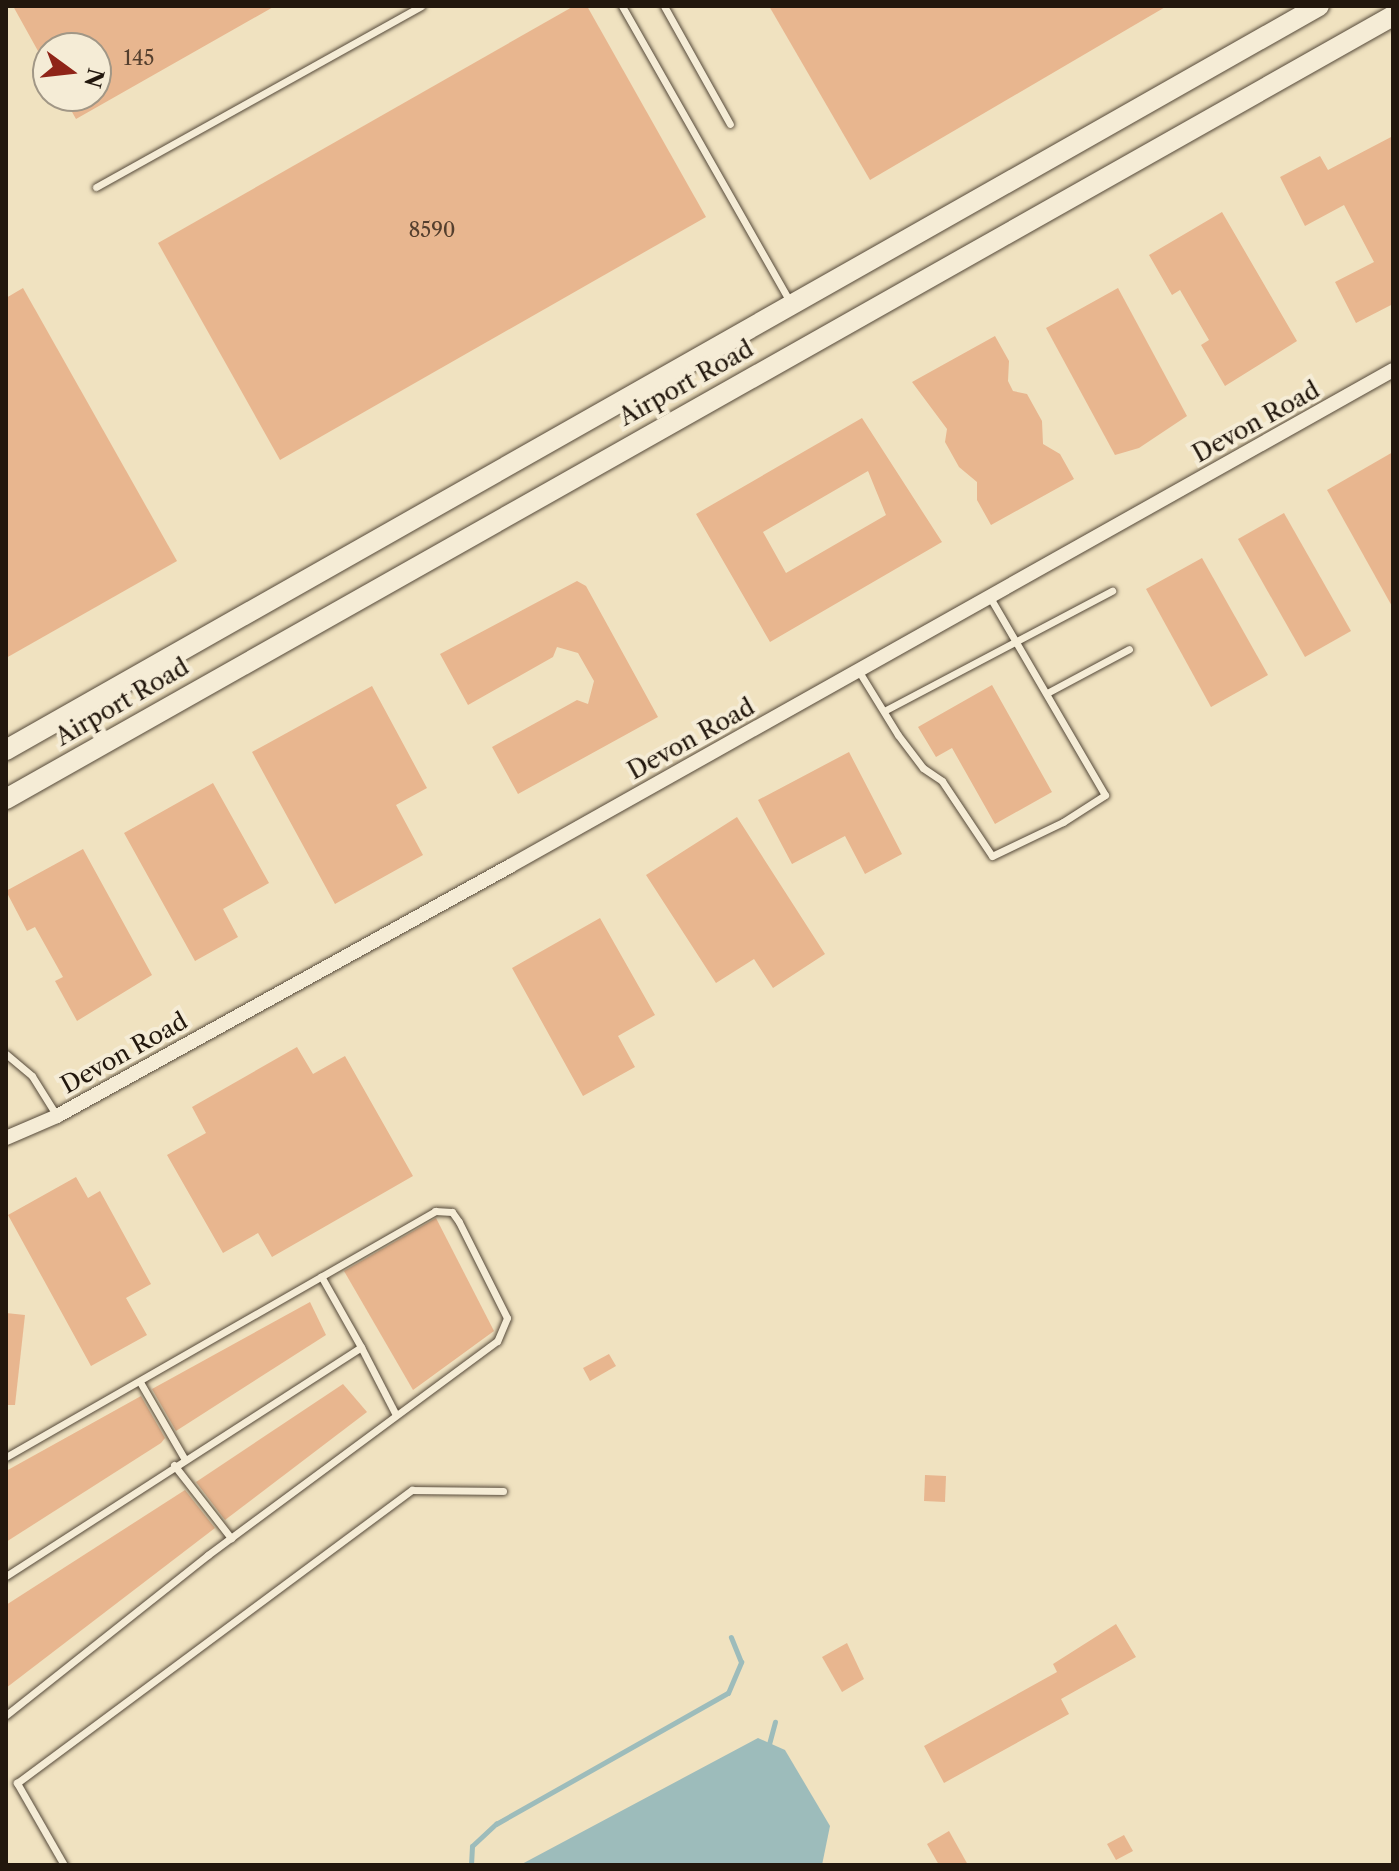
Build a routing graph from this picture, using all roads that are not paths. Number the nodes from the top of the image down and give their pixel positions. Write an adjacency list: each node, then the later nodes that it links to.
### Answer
1 (421, 6): 9 (lane)
2 (622, 6): 10 (lane)
3 (664, 6): 8 (lane)
4 (1315, 8): 10 (main road, Airport Road)
5 (1393, 16): 7 (main road, Airport Road)
6 (1393, 31): 7 (main road)
7 (1315, 59): 20 (main road, Airport Road)
8 (730, 124)
9 (96, 187)
10 (794, 307): 19 (main road, Airport Road)
11 (1393, 370): 13 (street, Devon Road)
12 (1112, 591): 14 (lane)
13 (989, 596): 14 (lane); 16 (street, Devon Road)
14 (1016, 640): 17 (lane); 18 (lane)
15 (1129, 649): 17 (lane)
16 (858, 670): 18 (lane); 22 (street, Devon Road)
17 (1047, 693): 18 (lane)
18 (884, 711)
19 (6, 750)
20 (6, 799)
21 (6, 1054): 22 (lane)
22 (57, 1116): 23 (street, Devon Road)
23 (6, 1138)
24 (321, 1276): 25 (lane); 26 (lane); 27 (lane)
25 (361, 1347): 27 (lane); 29 (lane)
26 (140, 1382): 28 (lane); 29 (lane)
27 (396, 1415): 32 (lane)
28 (6, 1457)
29 (184, 1458): 30 (lane)
30 (174, 1465): 32 (lane); 33 (lane)
31 (503, 1491): 35 (lane)
32 (231, 1538): 34 (lane)
33 (6, 1576)
34 (6, 1715)
35 (64, 1865)

